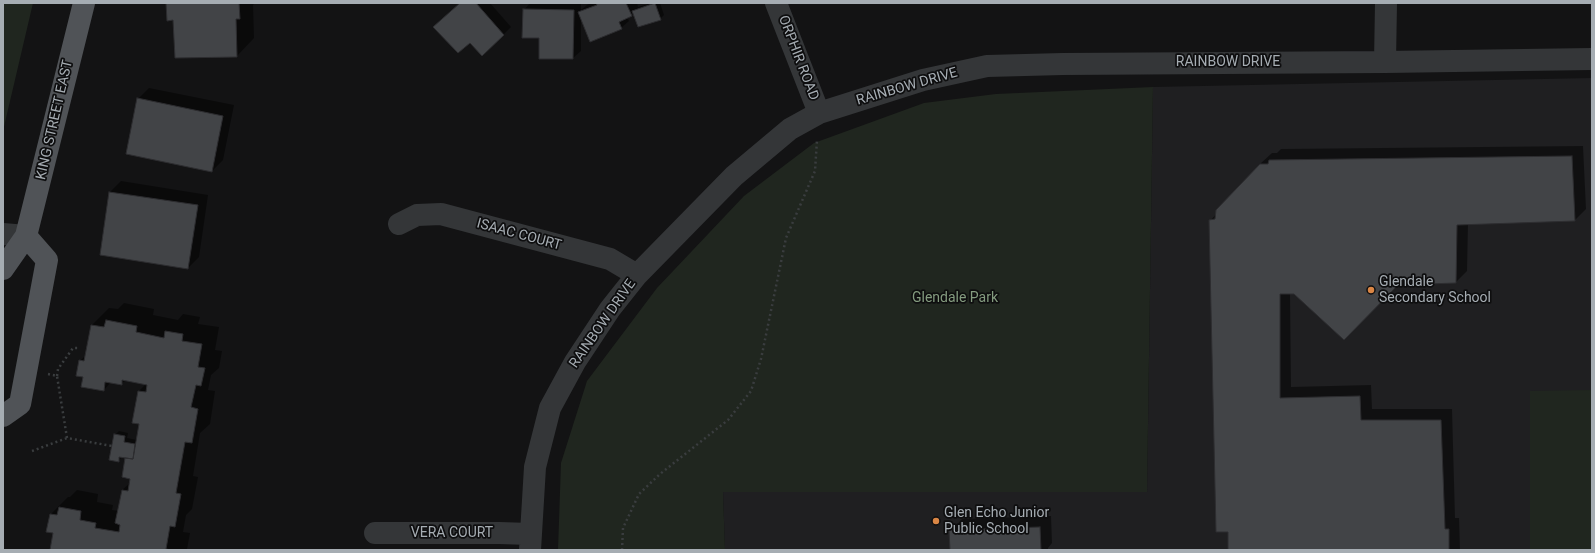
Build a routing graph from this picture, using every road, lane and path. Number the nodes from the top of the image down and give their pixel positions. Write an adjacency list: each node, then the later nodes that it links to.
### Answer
1 (84, 3): 9 (main road, KING STREET EAST)
2 (776, 3): 6 (street, ORPHIR ROAD)
3 (1386, 3): 5 (street)
4 (1592, 58): 5 (street, RAINBOW DRIVE)
5 (1385, 62): 6 (street, RAINBOW DRIVE)
6 (819, 113): 11 (street, RAINBOW DRIVE); 21 (path)
7 (399, 224): 11 (street, ISAAC COURT)
8 (3, 234): 9 (street)
9 (26, 236): 10 (main road, KING STREET EAST); 15 (main road)
10 (3, 269)
11 (637, 275): 20 (street, RAINBOW DRIVE)
12 (79, 348): 14 (path)
13 (46, 374): 14 (path)
14 (57, 376): 16 (path)
15 (3, 416)
16 (67, 438): 17 (path); 18 (path)
17 (112, 446)
18 (32, 451)
19 (375, 534): 20 (street, VERA COURT)
20 (530, 542)
21 (622, 550)

